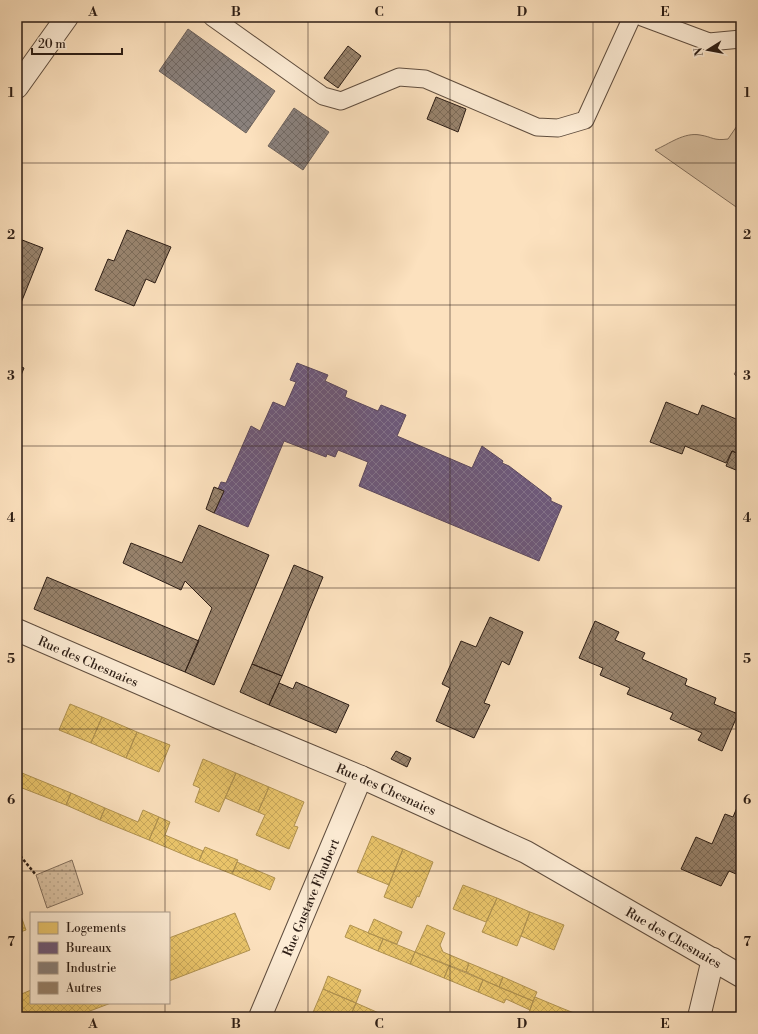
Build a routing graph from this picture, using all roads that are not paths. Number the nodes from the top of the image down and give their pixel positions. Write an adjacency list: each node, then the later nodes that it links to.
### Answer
1 (67, 17): 6 (street)
2 (212, 17): 3 (lane)
3 (632, 17)
4 (642, 17): 5 (lane)
5 (741, 39)
6 (17, 87)
7 (17, 630): 8 (street, Rue des Chesnaies)
8 (361, 777): 9 (street, Rue des Chesnaies); 11 (street, Rue Gustave Flaubert)
9 (713, 959): 10 (street, Rue des Chesnaies); 12 (street)
10 (741, 976)
11 (260, 1017)
12 (699, 1017)

